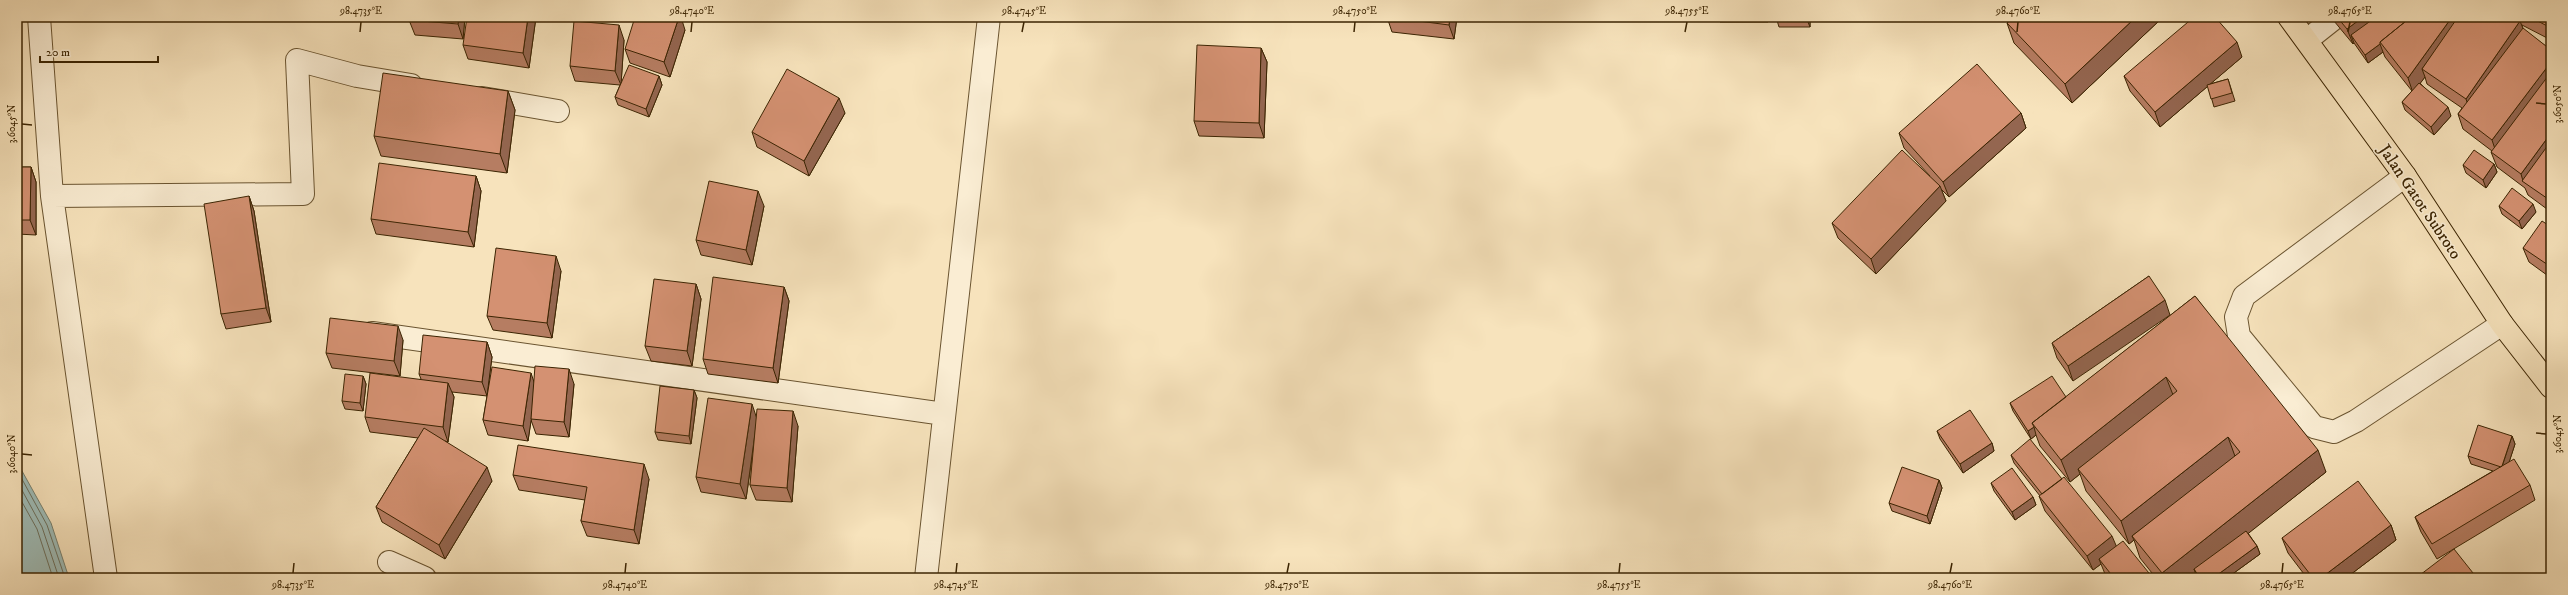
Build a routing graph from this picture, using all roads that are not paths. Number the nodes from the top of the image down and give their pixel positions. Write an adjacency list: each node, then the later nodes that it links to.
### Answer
1 (39, 17): 10 (street)
2 (989, 17): 14 (street)
3 (2289, 17): 5 (main road, Jalan Gatot Subroto)
4 (2336, 17): 5 (street)
5 (2307, 40): 9 (main road, Jalan Gatot Subroto)
6 (434, 89): 10 (street)
7 (465, 95): 8 (street)
8 (558, 111)
9 (2405, 176): 11 (main road, Jalan Gatot Subroto); 11 (street)
10 (52, 196): 16 (street)
11 (2502, 324): 13 (main road, Jalan Gatot Subroto)
12 (357, 331): 14 (street)
13 (2551, 387)
14 (944, 414): 18 (street)
15 (389, 562): 17 (street)
16 (106, 578)
17 (425, 578)
18 (926, 578)

